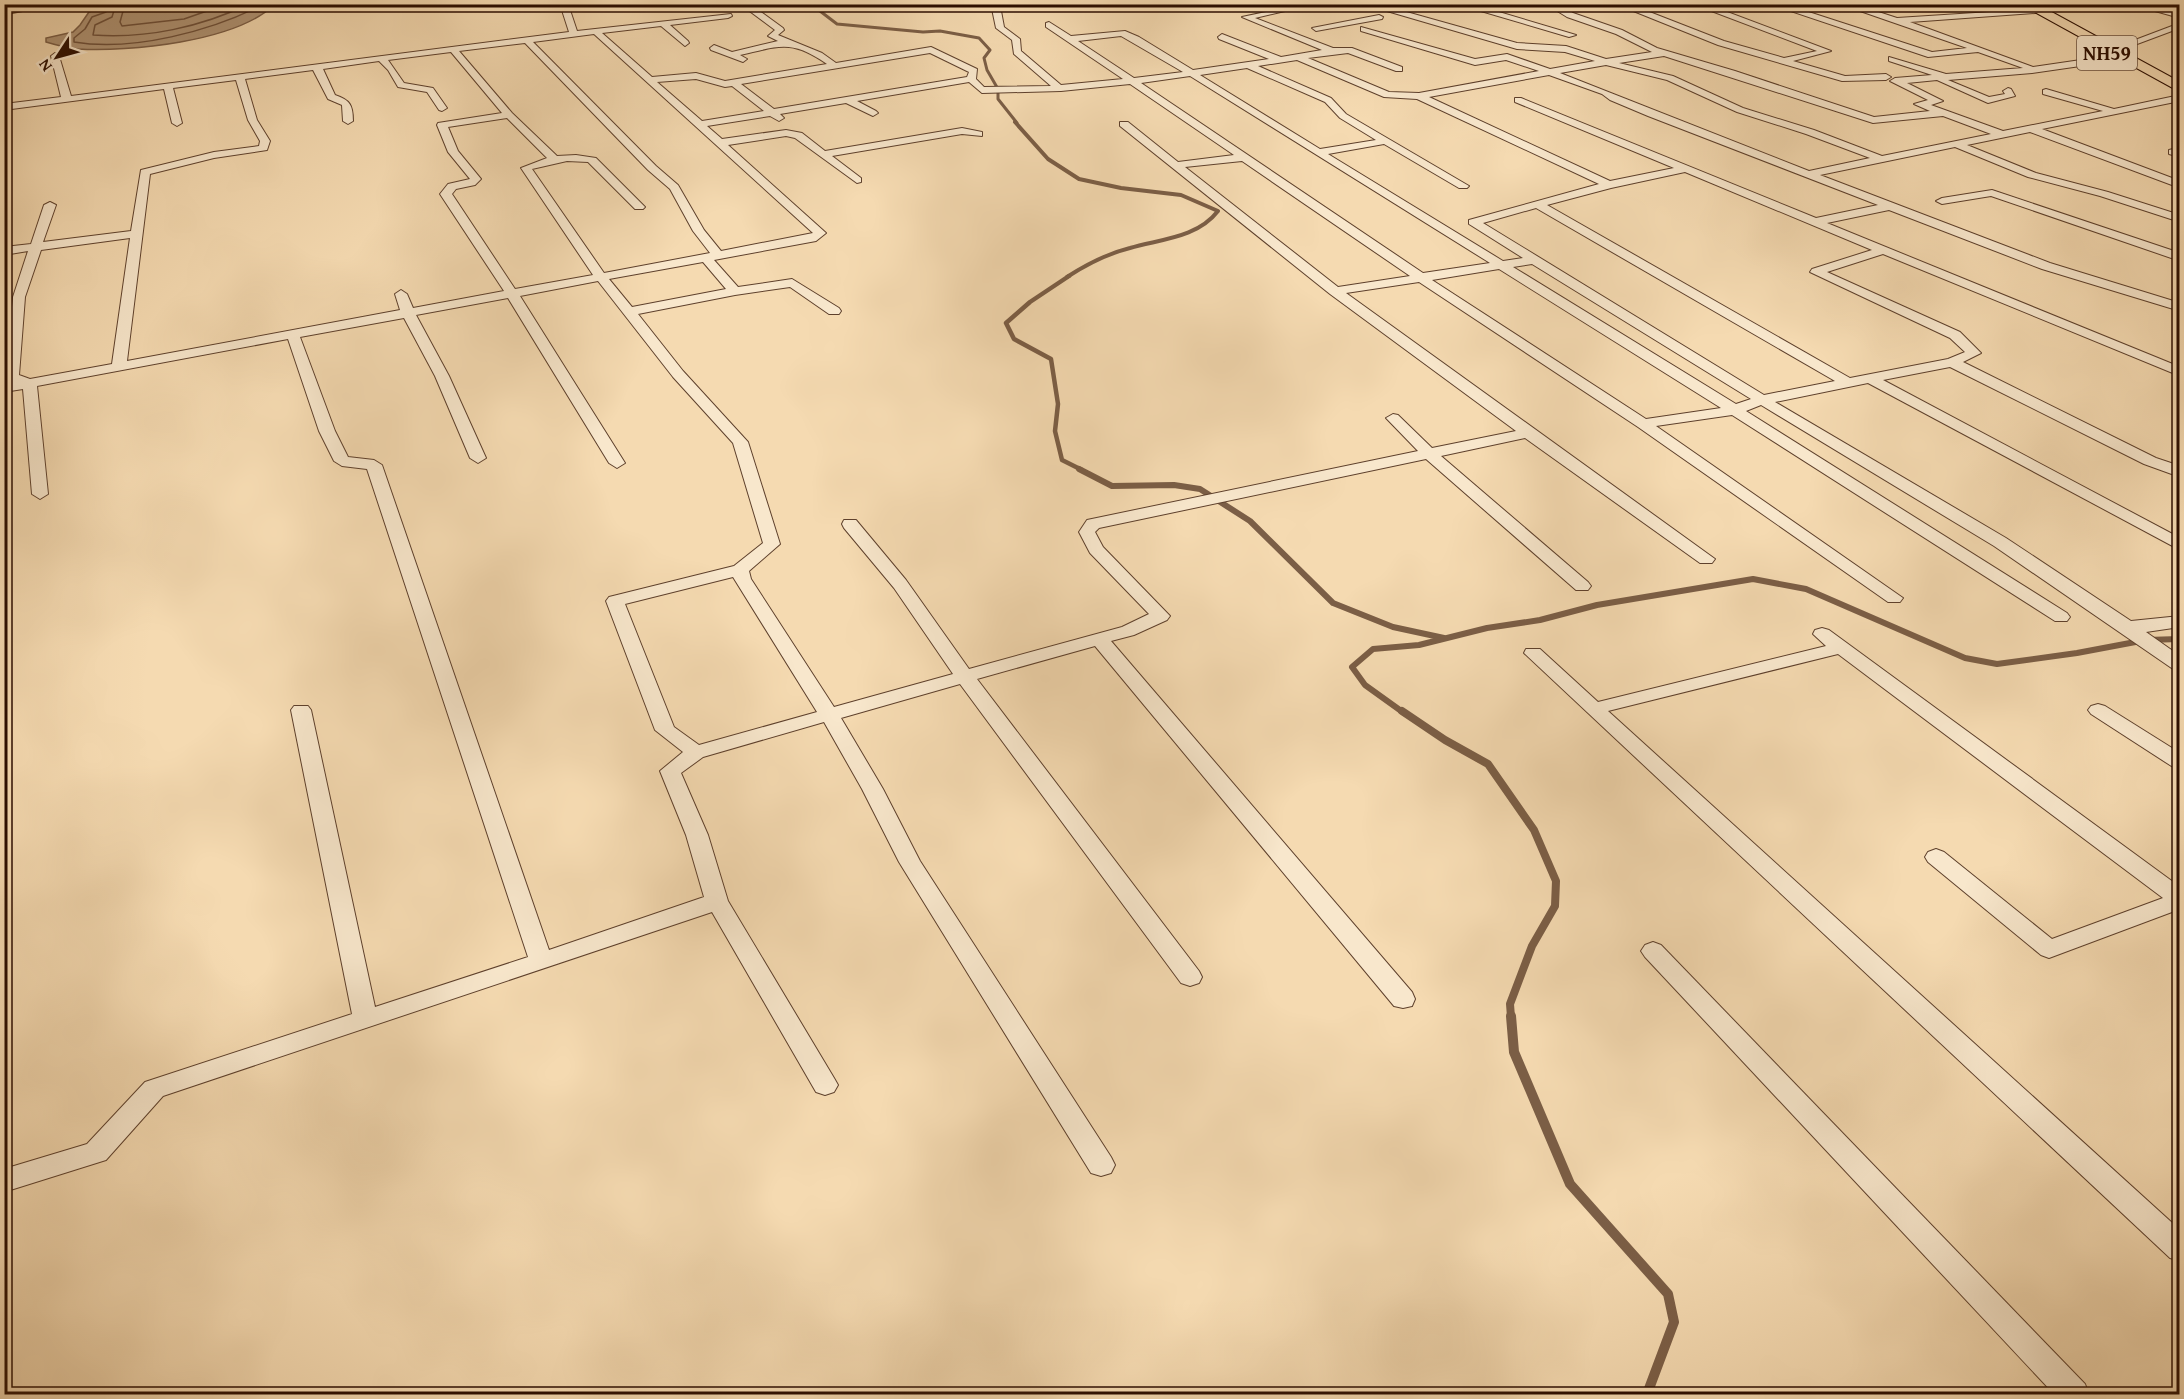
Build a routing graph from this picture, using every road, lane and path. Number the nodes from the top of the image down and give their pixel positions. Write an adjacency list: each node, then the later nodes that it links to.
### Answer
1 (52, 4): 18 (street)
2 (564, 4): 28 (street)
3 (744, 4): 36 (street)
4 (1123, 4): 15 (street)
5 (1275, 4): 42 (street)
6 (1367, 4): 19 (street)
7 (1461, 4): 30 (street)
8 (1550, 4): 43 (street)
9 (1620, 4): 51 (street)
10 (1697, 4): 51 (street)
11 (1774, 4): 41 (street)
12 (1844, 4): 21 (street)
13 (2134, 4): 20 (street)
14 (717, 6): 22 (street)
15 (1084, 6): 16 (street)
16 (995, 7): 71 (street)
17 (2030, 8): 21 (street); 45 (highway, NH59)
18 (4, 11)
19 (1402, 13): 25 (street); 27 (street)
20 (2180, 16)
21 (1896, 21): 41 (street)
22 (662, 23): 26 (street); 37 (street)
23 (1049, 25): 35 (street)
24 (2180, 25): 45 (street)
25 (1316, 28)
26 (595, 31): 28 (street); 67 (street)
27 (1465, 31): 31 (street); 52 (street)
28 (573, 33): 34 (street)
29 (1362, 33): 38 (street)
30 (1572, 35)
31 (1442, 36)
32 (1222, 37): 50 (street)
33 (1431, 38): 38 (street)
34 (526, 39): 39 (street); 121 (street)
35 (1071, 39): 61 (street); 68 (street)
36 (786, 42): 44 (street); 55 (street)
37 (685, 43)
38 (1408, 43): 60 (street)
39 (452, 48): 48 (street); 86 (street)
40 (714, 48): 44 (street)
41 (1980, 49): 58 (street)
42 (1332, 51): 47 (street); 57 (street)
43 (1664, 53): 52 (street); 62 (street)
44 (733, 54): 53 (street)
45 (2113, 54): 58 (street); 72 (highway, NH59); 76 (highway, NH59)
46 (54, 56): 77 (street)
47 (1298, 57): 50 (street); 75 (street)
48 (382, 59): 56 (street); 81 (street)
49 (1892, 59): 66 (street)
50 (1281, 60): 54 (street)
51 (1783, 61): 62 (street); 65 (street)
52 (1606, 62): 60 (street); 102 (street)
53 (751, 64)
54 (1249, 65): 61 (street); 95 (street)
55 (835, 66): 64 (street); 69 (street)
56 (318, 68): 63 (street); 87 (street)
57 (1399, 69)
58 (2036, 69): 66 (street)
59 (1864, 70): 65 (street)
60 (1551, 72): 75 (street); 105 (street)
61 (1192, 73): 68 (street); 98 (street)
62 (1732, 73): 85 (street)
63 (240, 77): 70 (street); 117 (street)
64 (971, 79): 71 (street); 78 (street)
65 (1891, 79): 66 (street); 85 (street)
66 (1943, 79): 73 (street)
67 (648, 80): 69 (street); 90 (street)
68 (1132, 81): 71 (street); 100 (street)
69 (734, 83): 83 (street)
70 (168, 87): 77 (street); 88 (street)
71 (1059, 88)
72 (2180, 88)
73 (2008, 91)
74 (2046, 92): 82 (street)
75 (1419, 96): 107 (street)
76 (2180, 96): 82 (street)
77 (66, 99): 80 (street)
78 (848, 100): 83 (street); 84 (street)
79 (1518, 100): 104 (street)
80 (4, 107)
81 (442, 108)
82 (2114, 111): 91 (street)
83 (774, 112): 90 (street); 92 (street)
84 (873, 113)
85 (1944, 113): 94 (street)
86 (509, 115): 101 (street); 130 (street)
87 (348, 120)
88 (177, 123)
89 (1124, 124): 103 (street)
90 (698, 125): 96 (street)
91 (2034, 130): 94 (street); 108 (street)
92 (793, 133): 96 (street); 99 (street)
93 (978, 134): 99 (street)
94 (2004, 134): 97 (street)
95 (1387, 141): 98 (street); 109 (street)
96 (718, 143): 121 (street)
97 (1954, 143): 102 (street); 115 (street)
98 (1318, 152): 124 (street)
99 (823, 154): 106 (street)
100 (1245, 158): 103 (street); 126 (street)
101 (554, 159): 114 (street); 125 (street)
102 (1881, 159): 105 (street)
103 (1176, 165): 128 (street)
104 (1685, 170): 107 (street); 116 (street)
105 (1808, 174): 113 (street)
106 (857, 180)
107 (1609, 184): 112 (street)
108 (2180, 185)
109 (1463, 186)
110 (1942, 201): 122 (street)
111 (51, 205): 118 (street)
112 (1538, 205): 123 (street); 140 (street)
113 (1890, 206): 116 (street); 131 (street)
114 (639, 207)
115 (2180, 219)
116 (1814, 222): 119 (street)
117 (136, 234): 118 (street); 137 (street)
118 (36, 247): 120 (street); 141 (street)
119 (1884, 250): 136 (street); 138 (street)
120 (4, 251)
121 (712, 257): 125 (street); 127 (street)
122 (2180, 257)
123 (1534, 260): 124 (street); 143 (street)
124 (1501, 265): 126 (street); 144 (street)
125 (602, 278): 130 (street); 133 (street)
126 (1421, 278): 128 (street); 146 (street)
127 (735, 291): 132 (street); 133 (street)
128 (1335, 291): 147 (street)
129 (400, 294): 134 (street)
130 (512, 294): 134 (street); 150 (street)
131 (2180, 307)
132 (834, 311)
133 (629, 312): 156 (street)
134 (408, 313): 135 (street); 149 (street)
135 (293, 335): 137 (street); 178 (street)
136 (1952, 362): 139 (street); 151 (street)
137 (119, 367): 141 (street)
138 (2180, 372)
139 (1869, 378): 140 (street); 154 (street)
140 (1847, 382): 143 (street)
141 (28, 384): 142 (street); 152 (street)
142 (4, 388)
143 (1762, 400): 144 (street); 161 (street)
144 (1735, 410): 146 (street); 159 (street)
145 (1393, 418): 148 (street)
146 (1643, 424): 158 (street)
147 (1528, 433): 148 (street); 155 (street)
148 (1429, 454): 157 (street); 163 (street)
149 (478, 459)
150 (617, 463)
151 (2180, 472)
152 (40, 494)
153 (850, 525): 167 (street)
154 (2180, 545)
155 (1706, 559)
156 (740, 570): 171 (street); 172 (street)
157 (1582, 586)
158 (1894, 598)
159 (2061, 618)
160 (2180, 621): 161 (street)
161 (2127, 627): 166 (street)
162 (1822, 634): 164 (street)
163 (1100, 640): 167 (street); 180 (street)
164 (1841, 648): 168 (street); 175 (street)
165 (1533, 653): 168 (street)
166 (2180, 665)
167 (964, 677): 171 (street); 179 (street)
168 (1594, 709): 185 (street)
169 (302, 710): 181 (street)
170 (2098, 711): 173 (street)
171 (829, 715): 172 (street); 183 (street)
172 (696, 752): 176 (street)
173 (2180, 762)
174 (1936, 857): 175 (street)
175 (2180, 899)
176 (717, 901): 178 (street); 182 (street)
177 (1653, 951): 186 (street)
178 (541, 961): 181 (street)
179 (1190, 977)
180 (1403, 999)
181 (365, 1019): 184 (street)
182 (825, 1085)
183 (1101, 1165)
184 (4, 1181)
185 (2180, 1249)
186 (2074, 1395)

